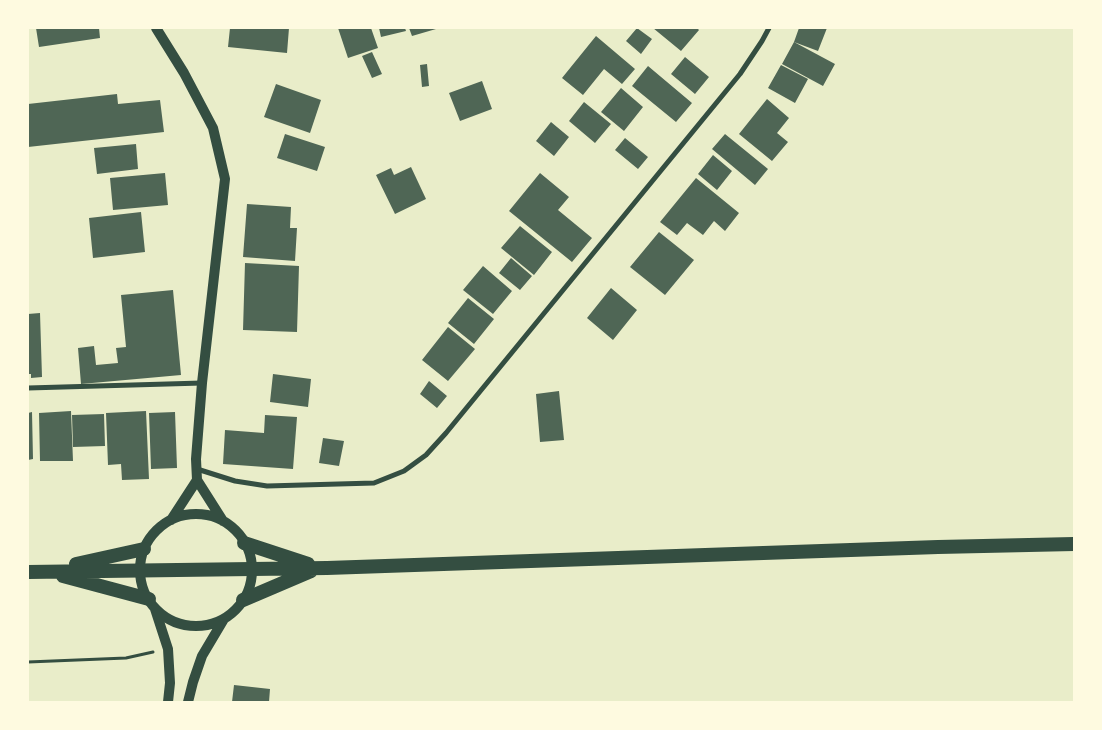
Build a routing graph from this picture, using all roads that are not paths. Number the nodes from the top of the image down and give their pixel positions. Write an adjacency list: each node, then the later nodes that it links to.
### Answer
1 (156, 28): 3 (main road)
2 (769, 28): 5 (street)
3 (202, 383): 4 (street); 5 (main road)
4 (28, 388)
5 (197, 469): 6 (main road)
6 (197, 480): 7 (main road); 8 (main road)
7 (171, 520): 8 (main road); 11 (main road)
8 (223, 521): 9 (main road)
9 (244, 543): 12 (main road); 13 (highway)
10 (1074, 544): 13 (highway)
11 (144, 549): 14 (main road); 15 (highway)
12 (252, 568): 13 (highway); 14 (highway); 17 (main road)
13 (318, 568): 17 (highway)
14 (141, 570): 15 (highway); 18 (main road)
15 (46, 571): 16 (highway); 18 (highway)
16 (28, 572)
17 (243, 600): 19 (main road)
18 (152, 603): 19 (main road); 20 (main road)
19 (224, 618): 21 (main road)
20 (168, 702)
21 (188, 702)

